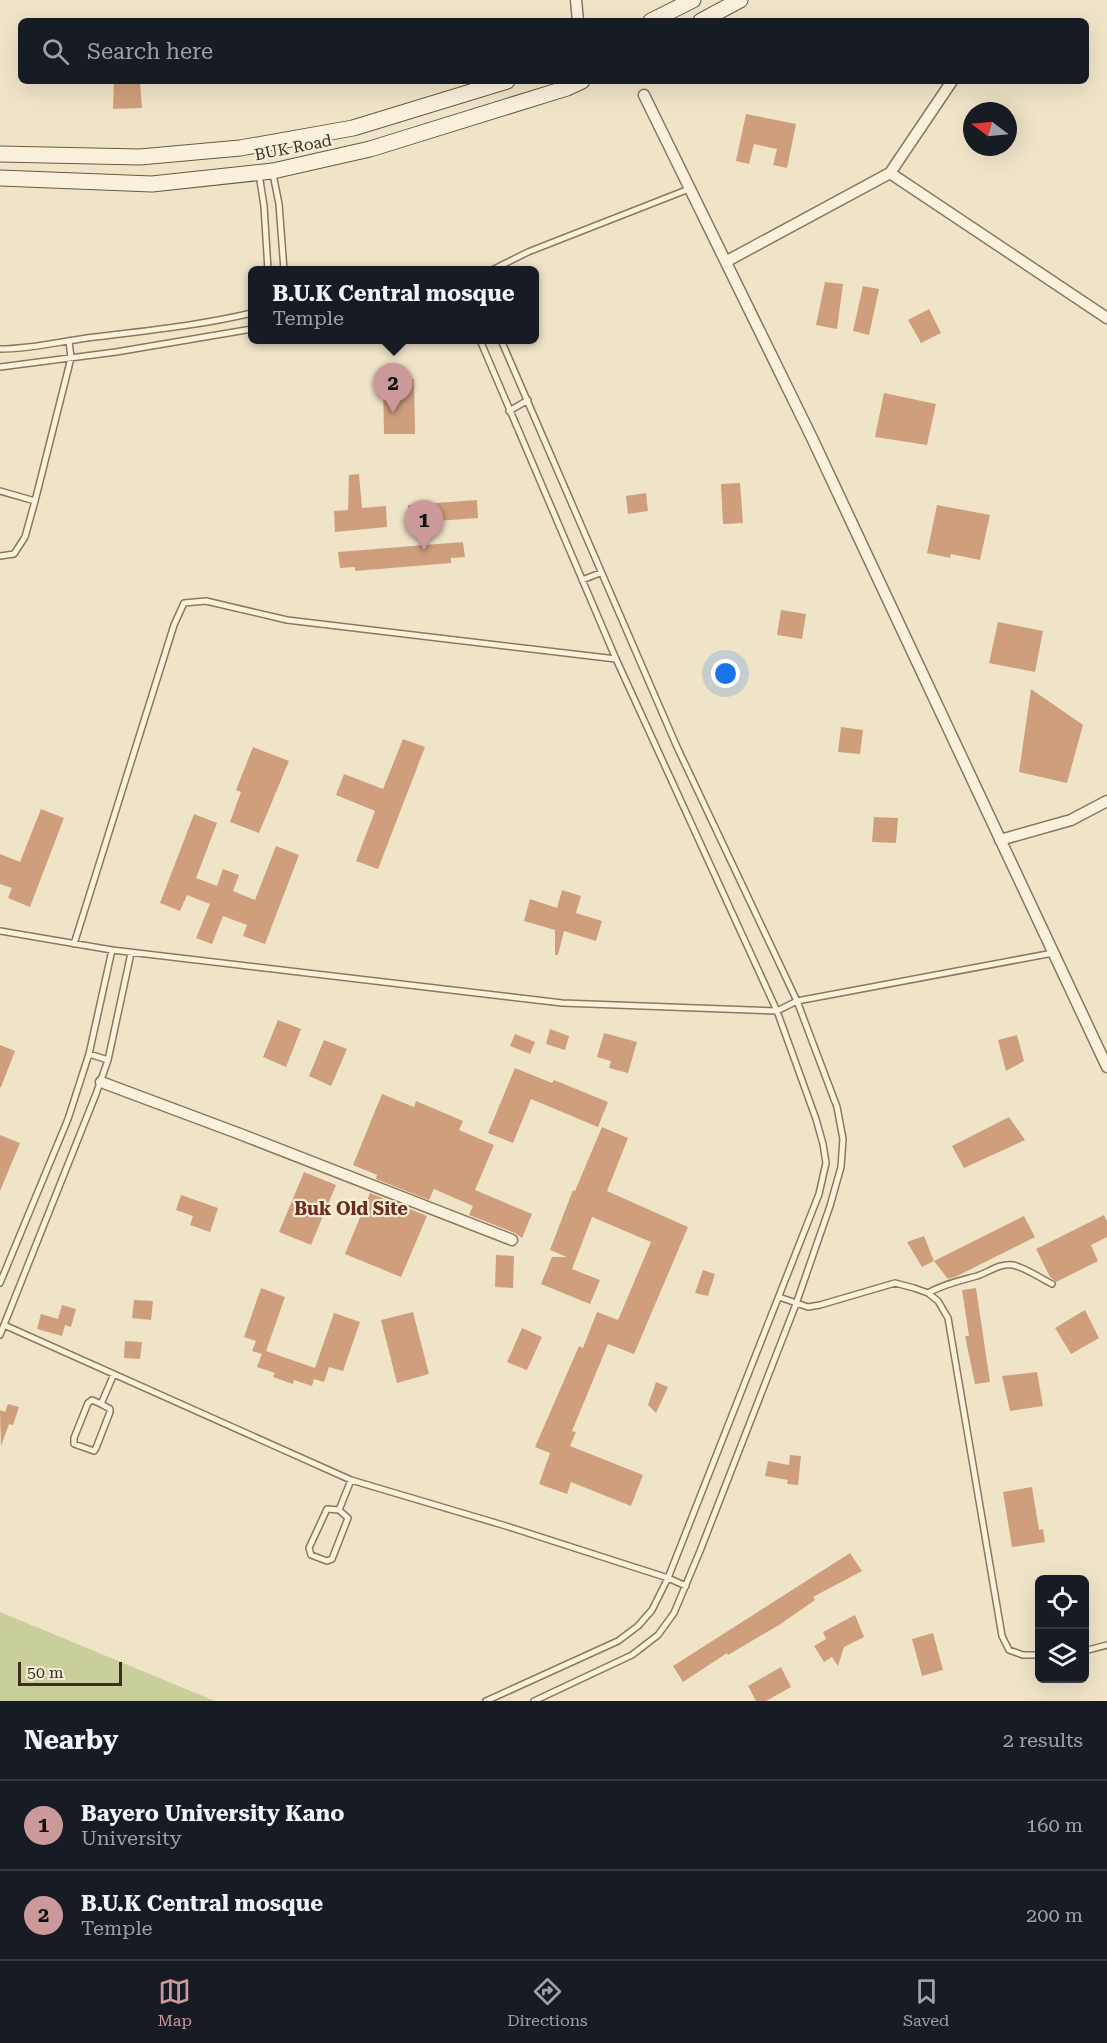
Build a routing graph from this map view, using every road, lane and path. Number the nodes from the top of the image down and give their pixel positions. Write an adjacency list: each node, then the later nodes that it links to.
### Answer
1 (576, 0): 4 (street)
2 (693, 0): 5 (main road)
3 (740, 0): 6 (main road)
4 (578, 18)
5 (657, 18)
6 (707, 18)
7 (497, 84): 11 (main road, BUK Road)
8 (576, 84): 12 (main road, BUK Road)
9 (950, 84): 13 (street)
10 (644, 95): 15 (street)
11 (0, 154)
12 (266, 172): 14 (main road, BUK Road); 17 (lane); 18 (lane)
13 (890, 173): 16 (street); 21 (street)
14 (0, 178)
15 (689, 189): 16 (street); 19 (lane)
16 (727, 261): 38 (street)
17 (268, 266)
18 (284, 266)
19 (500, 266)
20 (248, 313): 23 (lane)
21 (1107, 318)
22 (248, 330): 27 (lane)
23 (69, 341): 26 (lane); 27 (lane)
24 (482, 344): 30 (lane)
25 (503, 344): 29 (lane)
26 (0, 349)
27 (70, 358): 28 (lane); 32 (lane)
28 (0, 367)
29 (528, 400): 30 (lane); 34 (lane)
30 (509, 411): 35 (lane)
31 (0, 490): 32 (lane)
32 (35, 501): 33 (lane)
33 (0, 556)
34 (600, 573): 35 (lane); 44 (lane)
35 (582, 580): 36 (lane)
36 (616, 658): 40 (lane); 45 (lane)
37 (1107, 801): 38 (street)
38 (1000, 840): 43 (street)
39 (0, 931): 40 (lane)
40 (74, 944): 41 (lane)
41 (112, 950): 42 (lane); 46 (lane)
42 (131, 952): 45 (lane); 47 (lane)
43 (1053, 953): 44 (lane); 48 (street)
44 (797, 1001): 45 (lane); 55 (lane)
45 (777, 1011): 54 (lane)
46 (89, 1054): 47 (lane); 51 (lane)
47 (108, 1060): 49 (lane)
48 (1107, 1067)
49 (100, 1082): 50 (street); 56 (lane)
50 (512, 1240)
51 (0, 1283)
52 (1052, 1284): 53 (lane)
53 (928, 1293): 55 (lane); 66 (lane)
54 (779, 1297): 55 (lane); 62 (lane)
55 (796, 1304): 63 (lane)
56 (4, 1325): 57 (lane); 58 (lane)
57 (0, 1335)
58 (114, 1374): 59 (lane); 60 (lane)
59 (101, 1404): 59 (lane)
60 (351, 1480): 61 (lane); 62 (lane)
61 (339, 1510): 61 (lane)
62 (668, 1578): 63 (lane); 67 (lane)
63 (686, 1586): 68 (lane)
64 (1107, 1645): 65 (lane)
65 (1089, 1650)
66 (1035, 1655)
67 (486, 1701)
68 (534, 1701)

